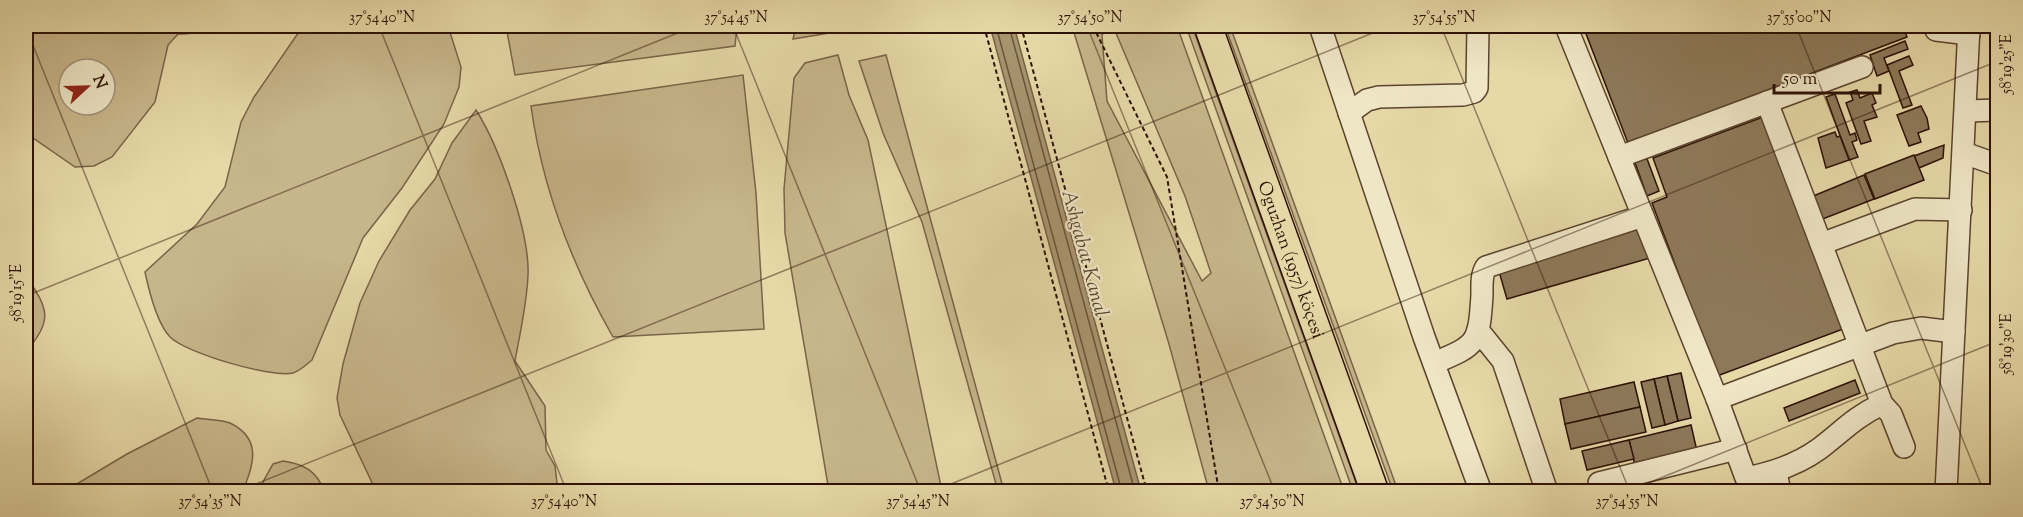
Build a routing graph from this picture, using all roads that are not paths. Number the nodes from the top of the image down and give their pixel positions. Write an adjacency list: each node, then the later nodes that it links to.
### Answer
1 (1208, 26): 28 (main road, Oguzhan (1957) köçesi)
2 (1320, 26): 11 (lane)
3 (1478, 26): 11 (lane)
4 (1566, 26): 13 (lane)
5 (1934, 26): 6 (lane)
6 (1969, 30): 10 (lane)
7 (1862, 67): 8 (lane)
8 (1767, 102): 13 (lane); 17 (lane)
9 (1998, 110): 10 (lane)
10 (1967, 111): 12 (lane)
11 (1349, 113): 21 (lane)
12 (1964, 153): 14 (lane); 15 (lane)
13 (1619, 157): 16 (lane)
14 (1998, 165)
15 (1961, 210): 17 (lane); 19 (lane)
16 (1643, 216): 18 (lane); 22 (lane)
17 (1821, 244): 20 (lane)
18 (1478, 330): 21 (lane); 30 (lane)
19 (1954, 332): 20 (lane); 31 (lane)
20 (1860, 345): 22 (lane); 23 (lane)
21 (1434, 363): 29 (lane)
22 (1717, 399): 25 (lane)
23 (1882, 404): 24 (lane); 26 (lane)
24 (1904, 447)
25 (1736, 449): 26 (lane); 27 (lane)
26 (1778, 482)
27 (1599, 483)
28 (1375, 492)
29 (1481, 492)
30 (1547, 492)
31 (1946, 492)

